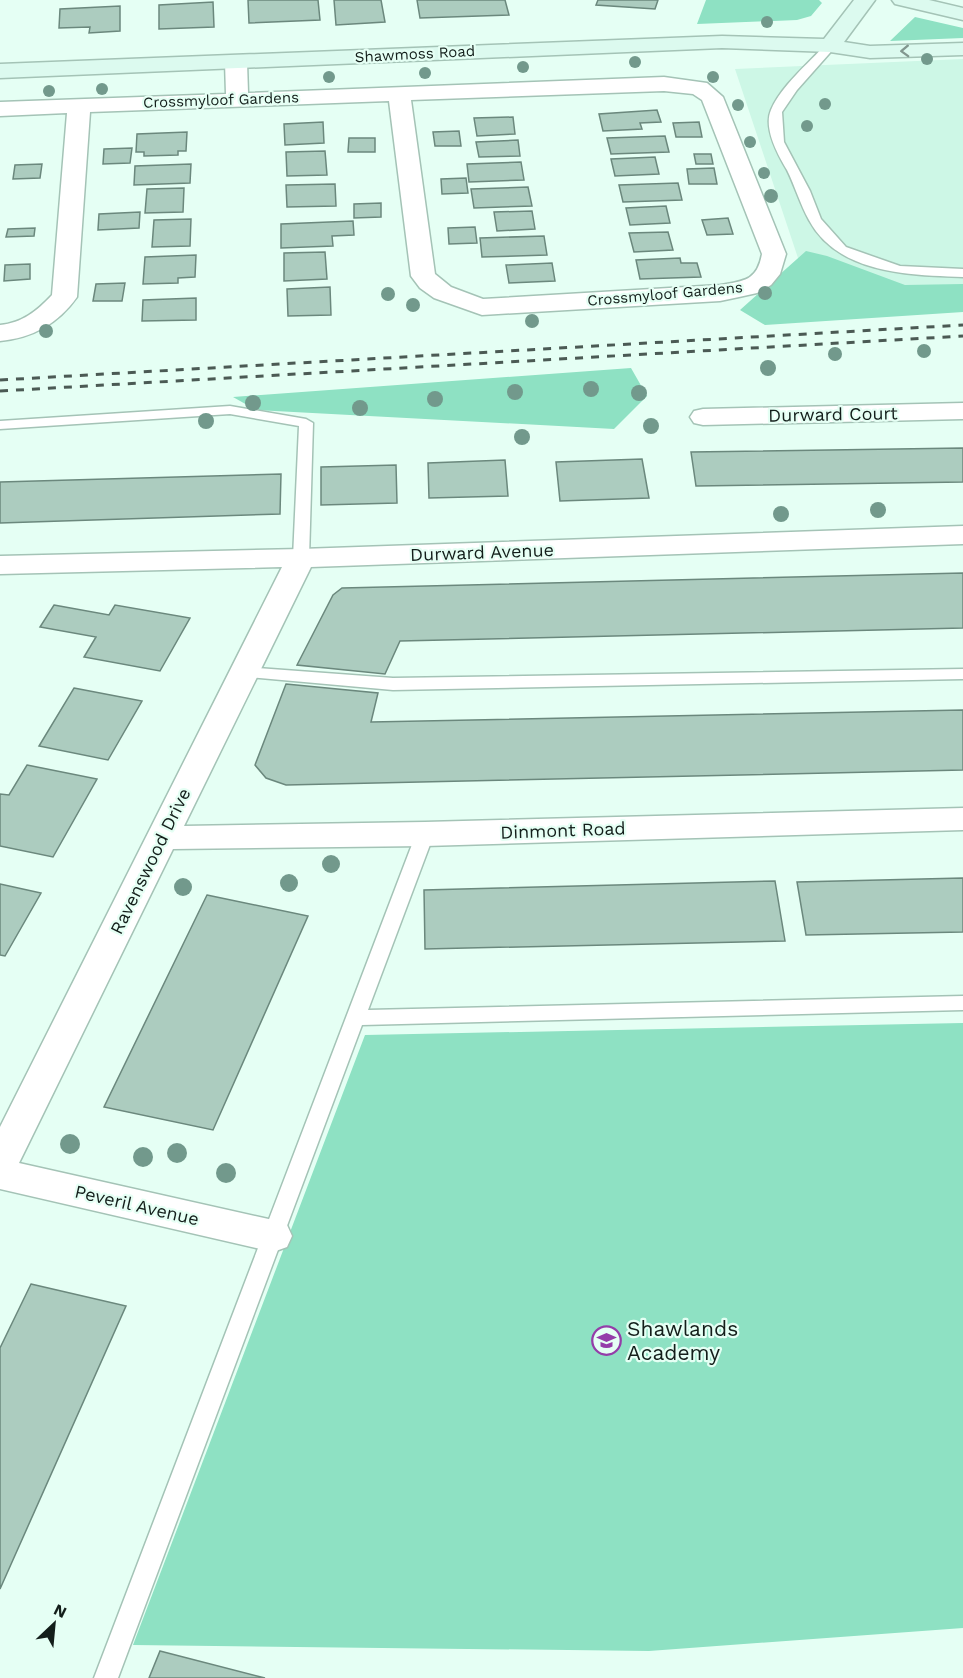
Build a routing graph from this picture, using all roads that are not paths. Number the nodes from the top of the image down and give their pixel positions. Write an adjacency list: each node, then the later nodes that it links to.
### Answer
1 (866, 0): 4 (street)
2 (902, 0): 3 (street)
3 (963, 14)
4 (830, 46): 5 (street, Shawmoss Road, one-way to 4); 6 (street, Shawmoss Road); 12 (lane)
5 (963, 49)
6 (236, 62): 7 (street, Shawmoss Road); 9 (street)
7 (0, 71)
8 (399, 93): 8 (street, Crossmyloof Gardens); 9 (street, Crossmyloof Gardens)
9 (237, 100): 10 (street, Crossmyloof Gardens)
10 (78, 106): 11 (street, Crossmyloof Gardens); 13 (street)
11 (0, 109)
12 (963, 273)
13 (0, 333)
14 (963, 411): 15 (street, Durward Court)
15 (703, 417)
16 (0, 425): 18 (lane)
17 (963, 535): 18 (street, Durward Avenue)
18 (301, 558): 19 (street, Durward Avenue); 20 (street, Ravenswood Drive)
19 (0, 565)
20 (244, 672): 21 (lane); 24 (street, Ravenswood Drive)
21 (963, 674)
22 (963, 819): 23 (street, Dinmont Road)
23 (425, 834): 24 (street, Dinmont Road); 26 (lane)
24 (162, 838): 27 (street, Ravenswood Drive)
25 (963, 1003): 26 (lane)
26 (357, 1018): 29 (lane)
27 (0, 1164)
28 (0, 1174): 29 (street, Peveril Avenue)
29 (273, 1236): 30 (lane)
30 (106, 1678)

